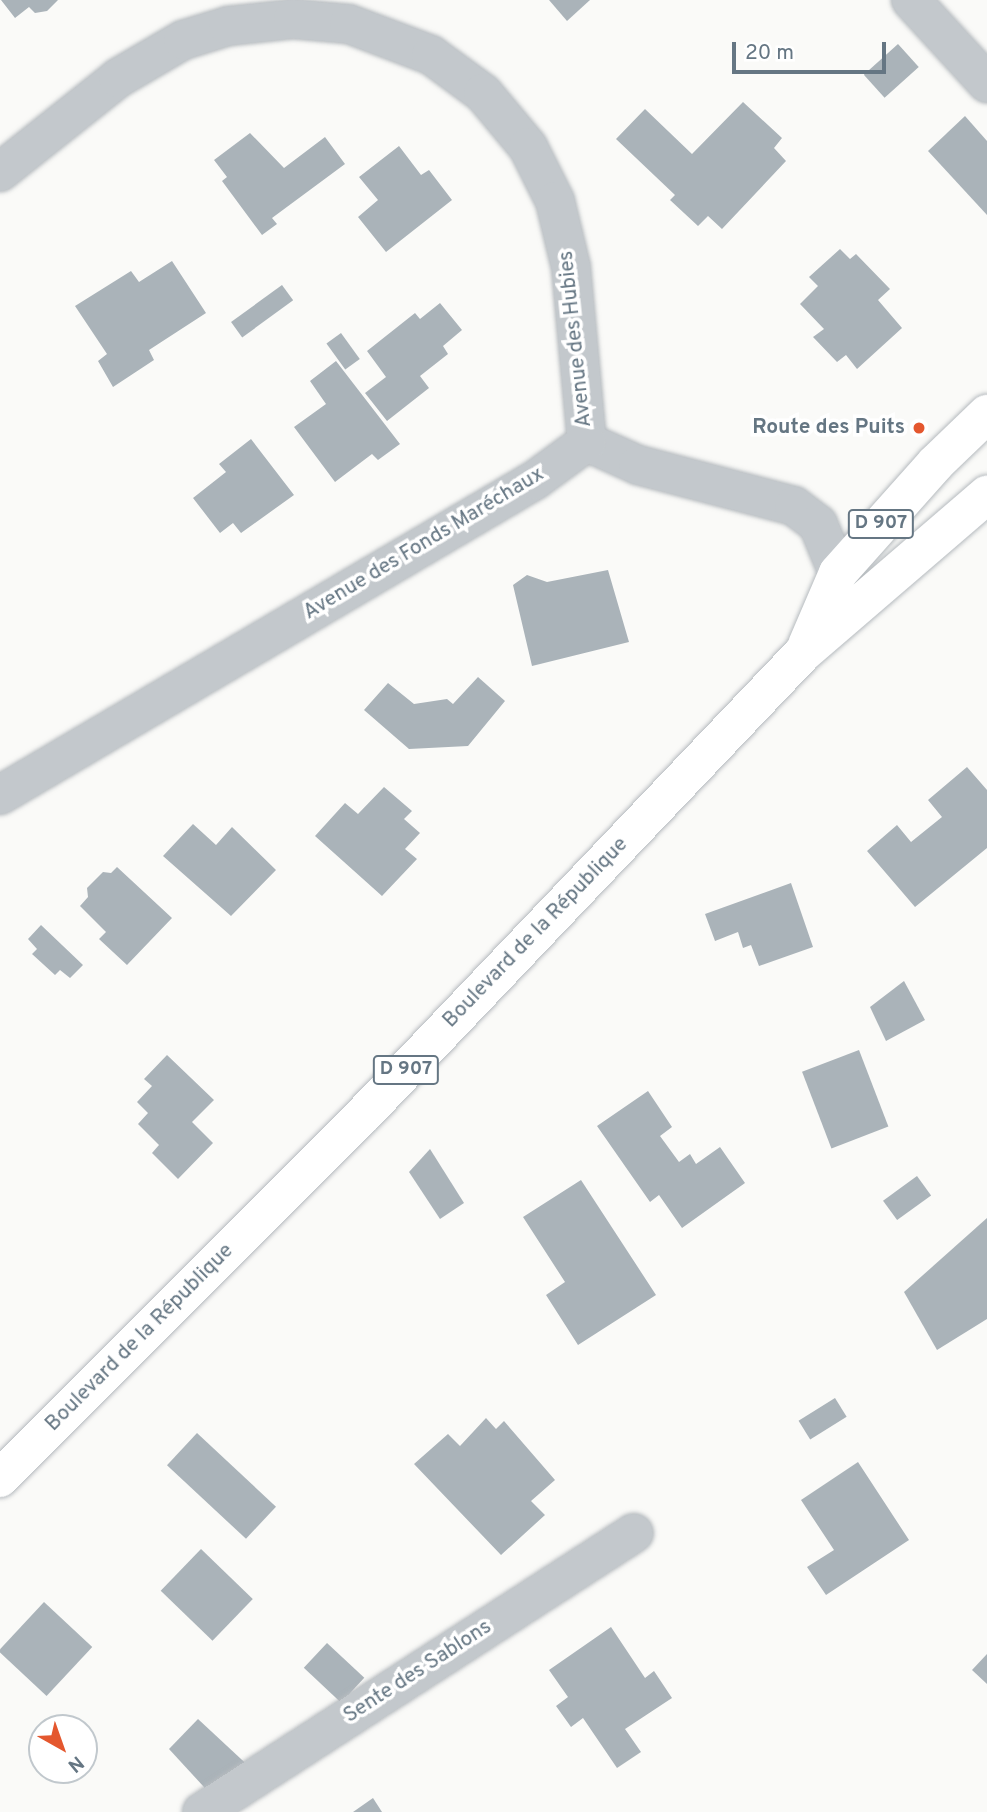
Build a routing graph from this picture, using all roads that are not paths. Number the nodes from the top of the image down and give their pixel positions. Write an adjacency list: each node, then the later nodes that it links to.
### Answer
1 (911, 0): 2 (street)
2 (987, 83)
3 (0, 172): 5 (street, Avenue des Hubies)
4 (987, 414): 7 (main road, Boulevard de la République / D 907)
5 (587, 442): 7 (street); 9 (street, Avenue des Fonds Maréchaux)
6 (987, 495): 8 (main road, Boulevard de la République / D 907)
7 (838, 573): 8 (main road, Boulevard de la République / D 907)
8 (803, 653): 10 (main road, Boulevard de la République / D 907)
9 (0, 795)
10 (0, 1478)
11 (635, 1533): 12 (street, Sente des Sablons)
12 (202, 1812)

